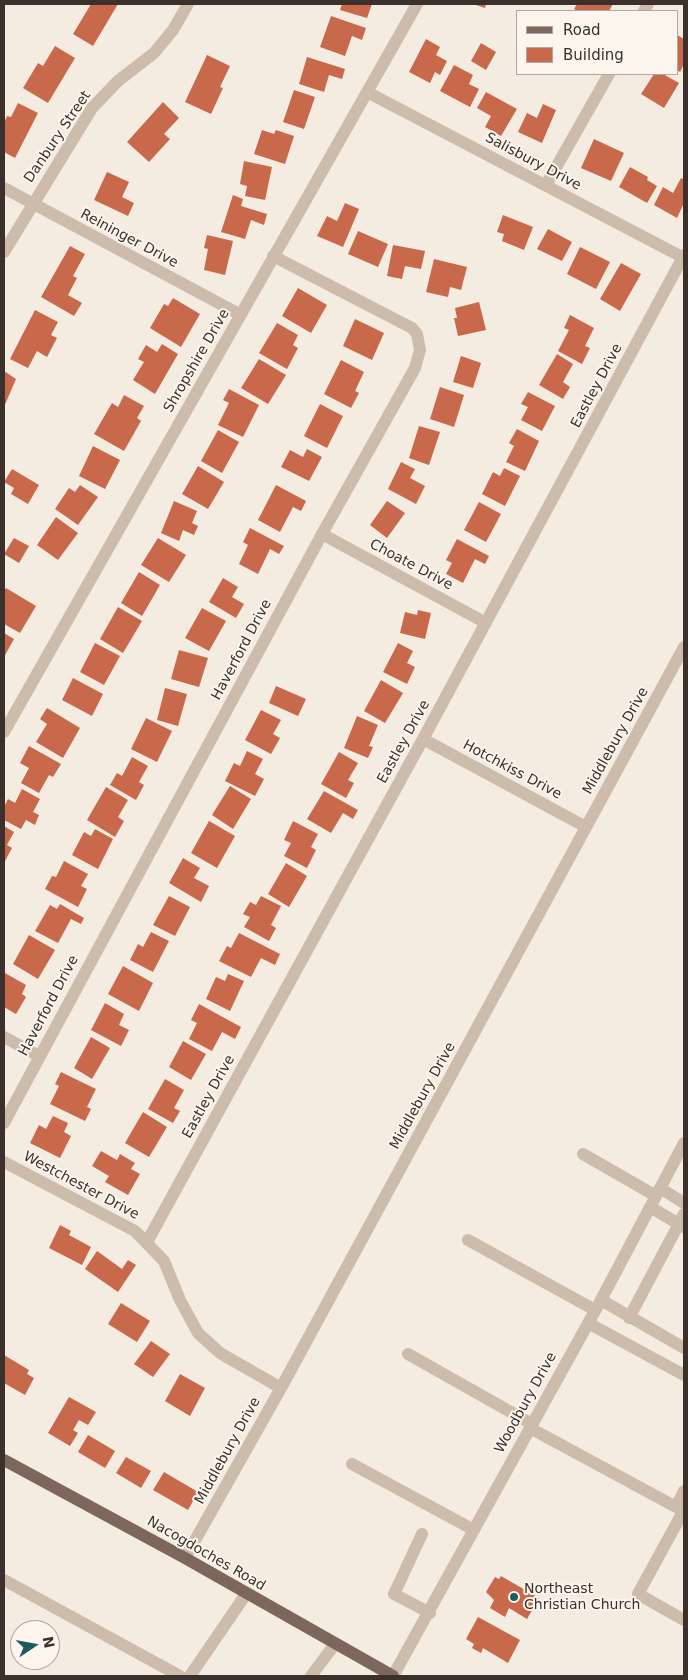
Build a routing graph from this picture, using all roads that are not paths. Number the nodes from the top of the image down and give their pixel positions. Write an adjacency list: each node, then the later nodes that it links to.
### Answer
1 (188, 4): 7 (street, Danbury Street)
2 (417, 4): 4 (street, Shropshire Drive)
3 (608, 75): 5 (street)
4 (367, 92): 5 (street, Salisbury Drive); 9 (street, Shropshire Drive)
5 (546, 185): 10 (street, Salisbury Drive)
6 (4, 188): 7 (street, Reininger Drive)
7 (32, 204): 8 (street, Danbury Street); 11 (street, Reininger Drive)
8 (4, 252)
9 (273, 256): 11 (street, Shropshire Drive); 12 (street, Haverford Drive)
10 (684, 257): 13 (street, Eastley Drive)
11 (240, 315): 15 (street, Shropshire Drive)
12 (322, 534): 13 (street, Choate Drive); 19 (street, Haverford Drive)
13 (486, 623): 16 (street, Eastley Drive)
14 (684, 648): 17 (street, Middlebury Drive)
15 (4, 732)
16 (423, 739): 17 (street, Hotchkiss Drive); 29 (street, Eastley Drive)
17 (586, 827): 36 (street, Middlebury Drive)
18 (4, 1037): 19 (street)
19 (39, 1056): 20 (street, Haverford Drive)
20 (4, 1123)
21 (684, 1144): 24 (street, Woodbury Drive)
22 (583, 1154): 24 (street)
23 (4, 1162): 29 (street, Westchester Drive)
24 (658, 1192): 25 (street); 26 (street, Woodbury Drive)
25 (684, 1204)
26 (650, 1207): 27 (street); 30 (street, Woodbury Drive)
27 (682, 1222): 31 (street)
28 (468, 1240): 30 (street)
29 (147, 1242): 36 (street, Westchester Drive)
30 (598, 1305): 31 (street); 32 (street, Woodbury Drive)
31 (630, 1318): 33 (street)
32 (588, 1323): 35 (street); 37 (street, Woodbury Drive)
33 (684, 1348)
34 (408, 1354): 37 (street)
35 (684, 1375)
36 (281, 1388): 44 (street, Middlebury Drive)
37 (531, 1426): 40 (street); 42 (street, Woodbury Drive)
38 (4, 1460): 44 (main road, Nacogdoches Road)
39 (352, 1464): 42 (street)
40 (684, 1491)
41 (684, 1510): 48 (street)
42 (474, 1530): 47 (street, Woodbury Drive)
43 (422, 1534): 47 (street)
44 (185, 1558): 46 (main road, Nacogdoches Road)
45 (4, 1580): 50 (street)
46 (246, 1594): 49 (main road, Nacogdoches Road); 51 (street)
47 (430, 1613): 53 (street, Woodbury Drive)
48 (684, 1620)
49 (335, 1644): 52 (street); 53 (main road, Nacogdoches Road)
50 (180, 1676)
51 (190, 1676)
52 (311, 1676)
53 (393, 1676)

